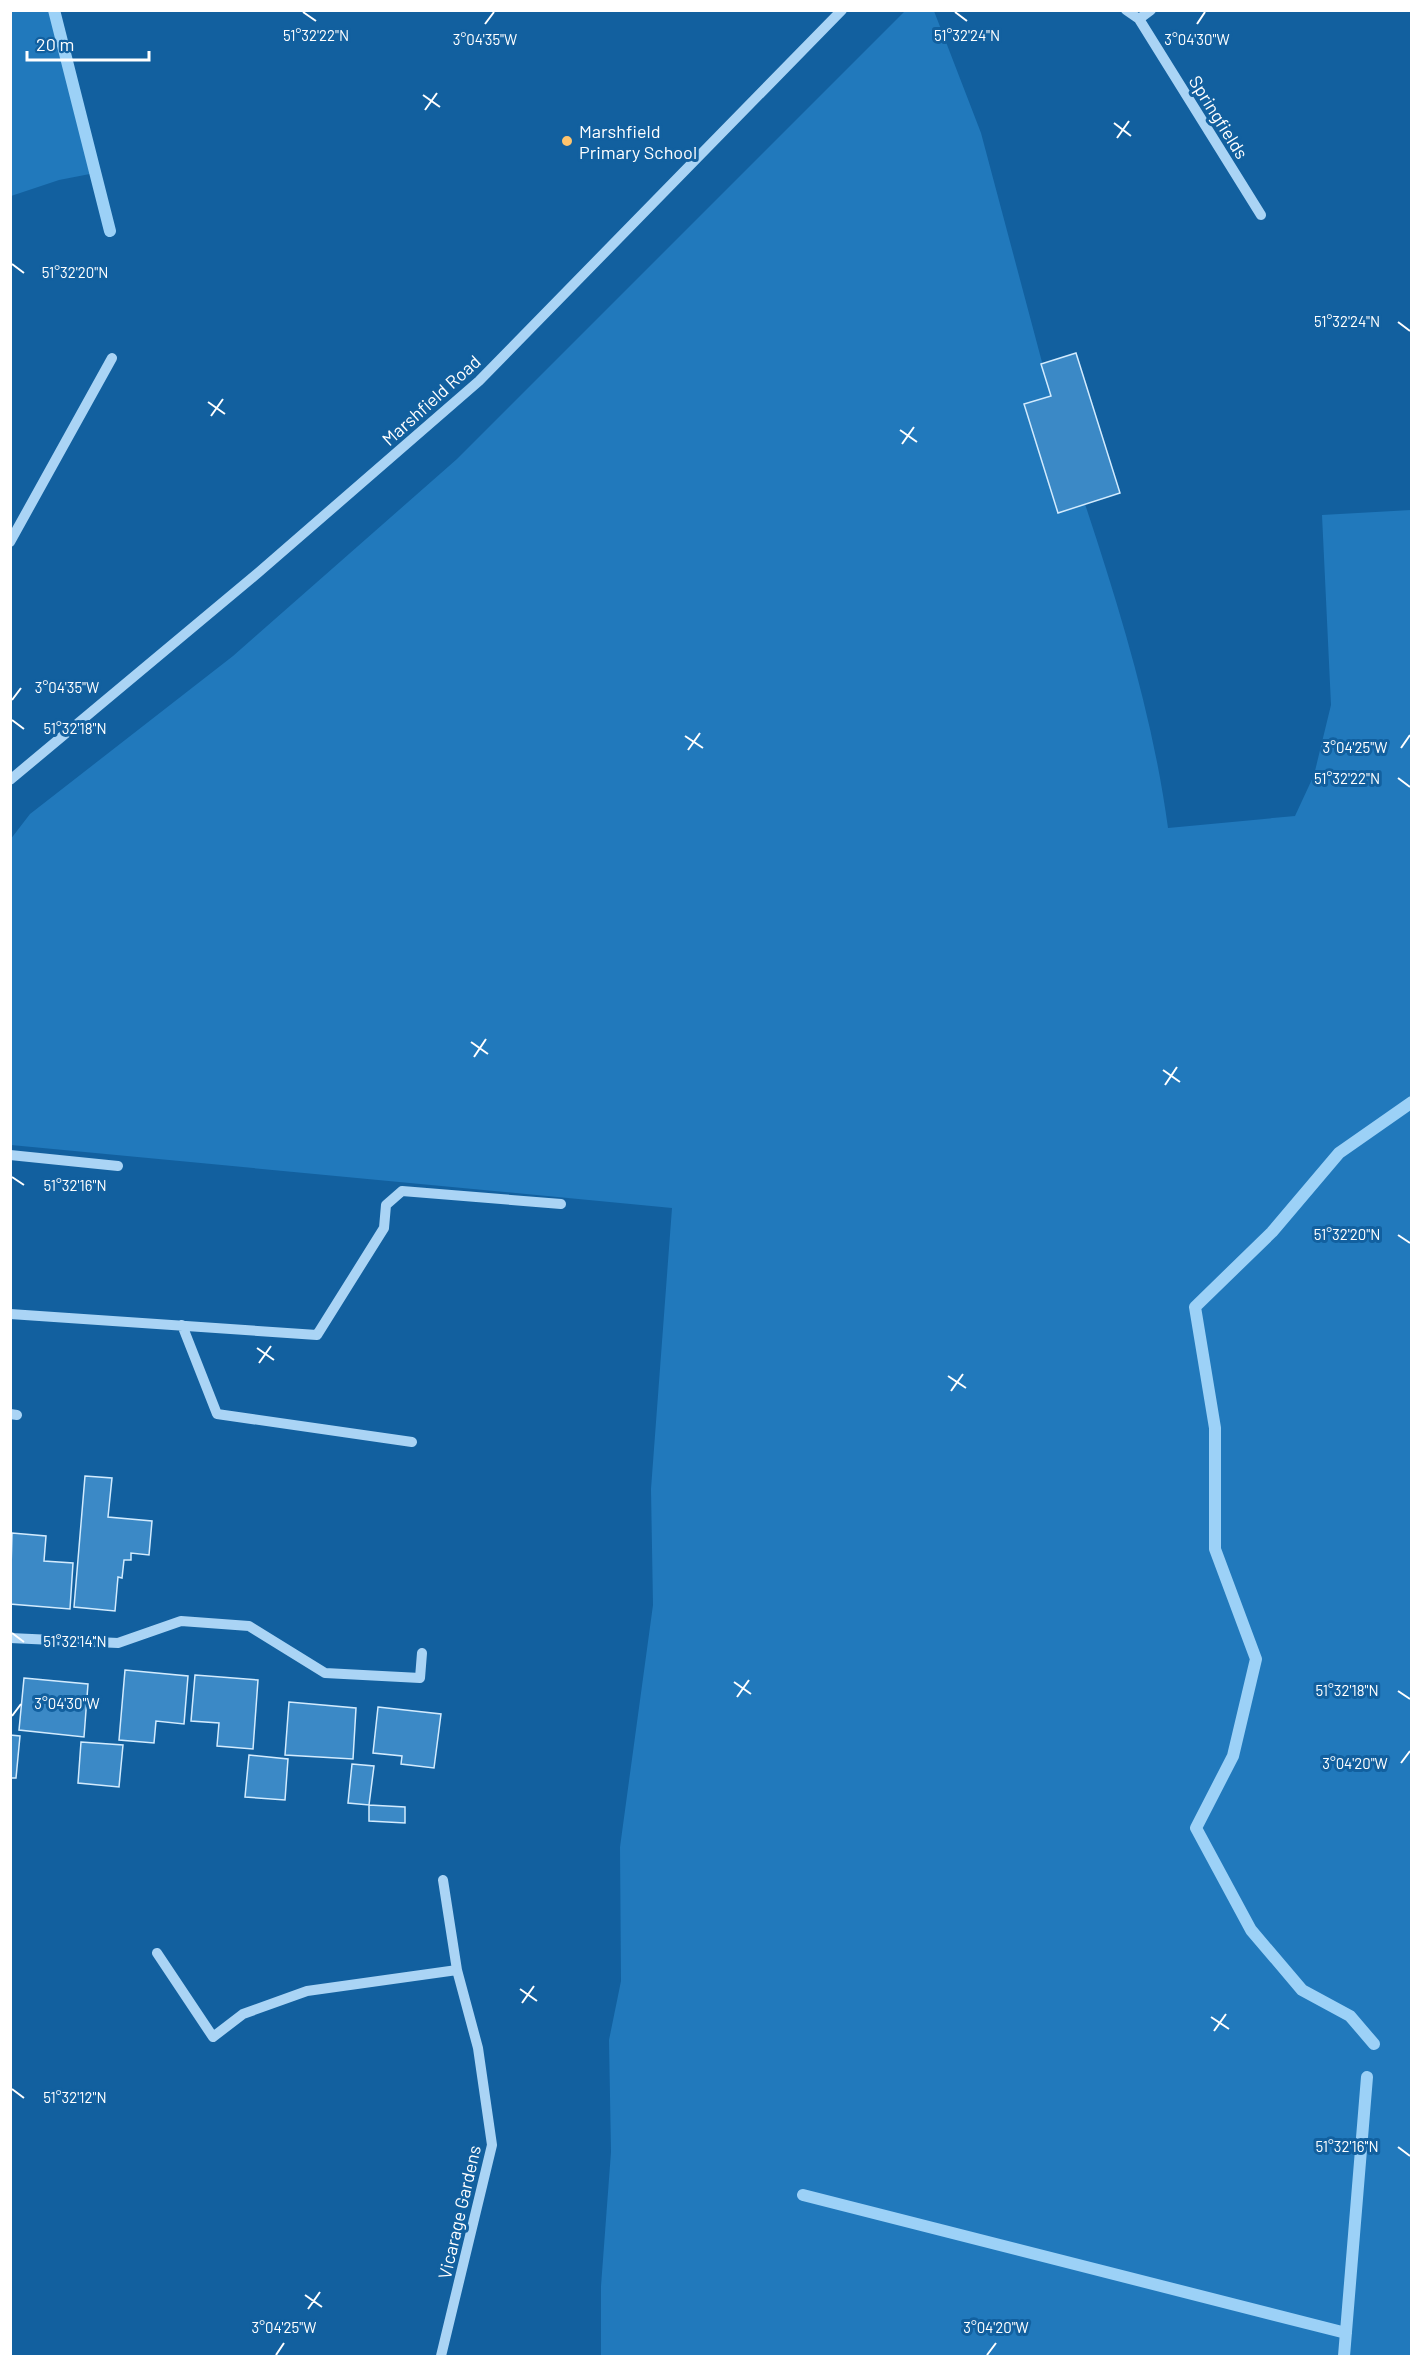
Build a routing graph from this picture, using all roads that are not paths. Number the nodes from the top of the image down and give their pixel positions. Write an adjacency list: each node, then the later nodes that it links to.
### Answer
1 (842, 10): 8 (street, Marshfield Road)
2 (1126, 10): 4 (street, Springfields)
3 (1151, 10): 4 (street)
4 (1139, 18): 5 (street, Springfields)
5 (1261, 215)
6 (112, 357): 7 (street)
7 (10, 543)
8 (10, 780)
9 (10, 1155): 10 (street)
10 (118, 1166)
11 (561, 1204): 13 (street)
12 (10, 1314): 13 (street)
13 (183, 1325): 14 (street)
14 (412, 1442)
15 (10, 1638): 16 (street)
16 (422, 1653)
17 (443, 1880): 19 (street, Vicarage Gardens)
18 (157, 1953): 19 (street)
19 (457, 1970): 20 (street, Vicarage Gardens)
20 (441, 2356)

